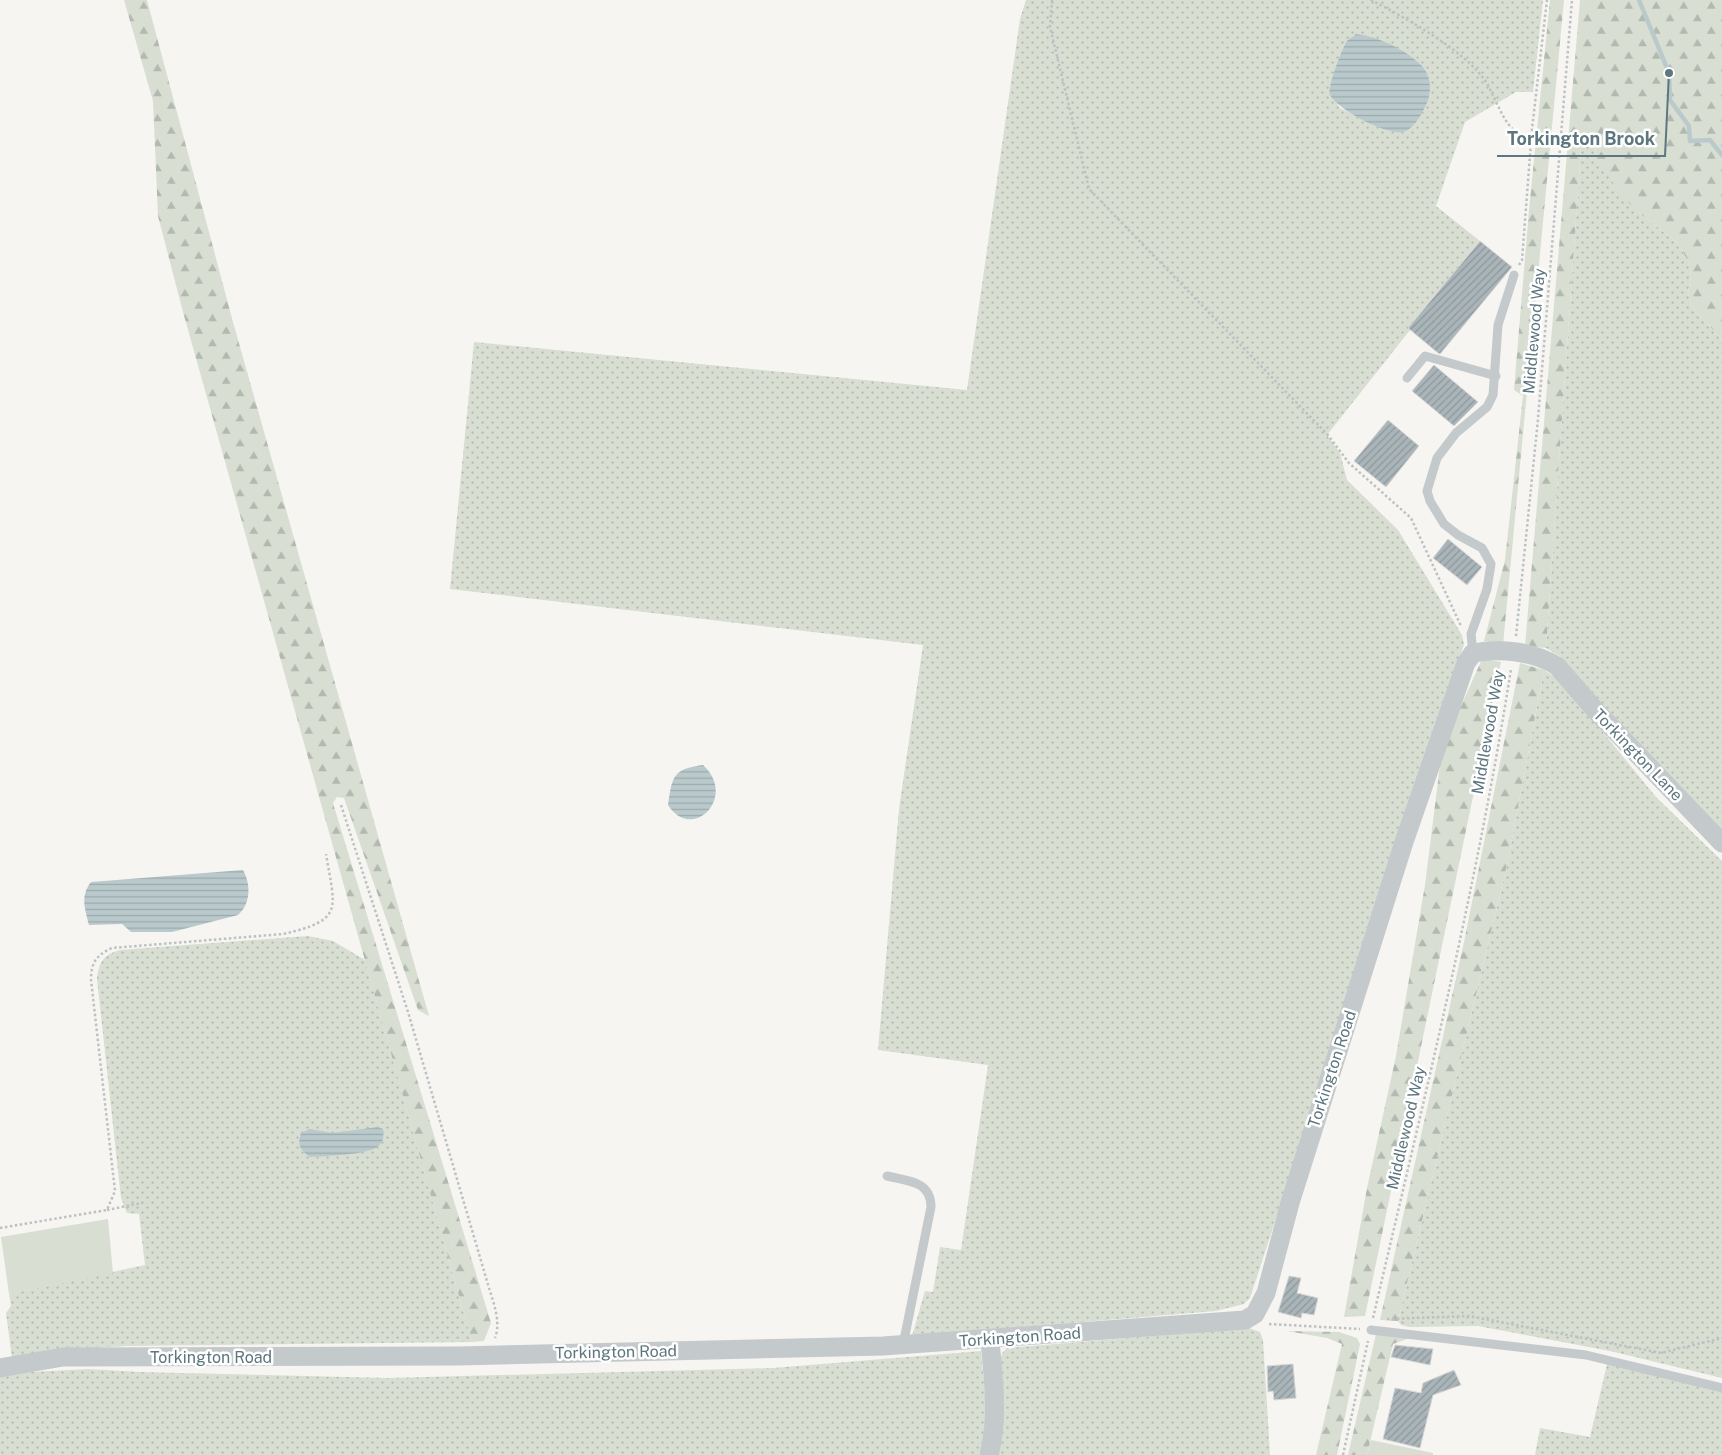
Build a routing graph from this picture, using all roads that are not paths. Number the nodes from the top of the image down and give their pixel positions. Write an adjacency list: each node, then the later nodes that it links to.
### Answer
1 (1514, 275): 2 (lane)
2 (1496, 376): 3 (lane); 4 (lane)
3 (1407, 378)
4 (1473, 652): 5 (street, Torkington Lane, bridge); 8 (street, Torkington Road)
5 (1722, 843)
6 (887, 1176): 9 (lane)
7 (1371, 1330): 11 (lane)
8 (990, 1340): 9 (street, Torkington Road); 12 (street)
9 (903, 1345): 10 (street, Torkington Road)
10 (0, 1368)
11 (1722, 1388)
12 (988, 1455)

